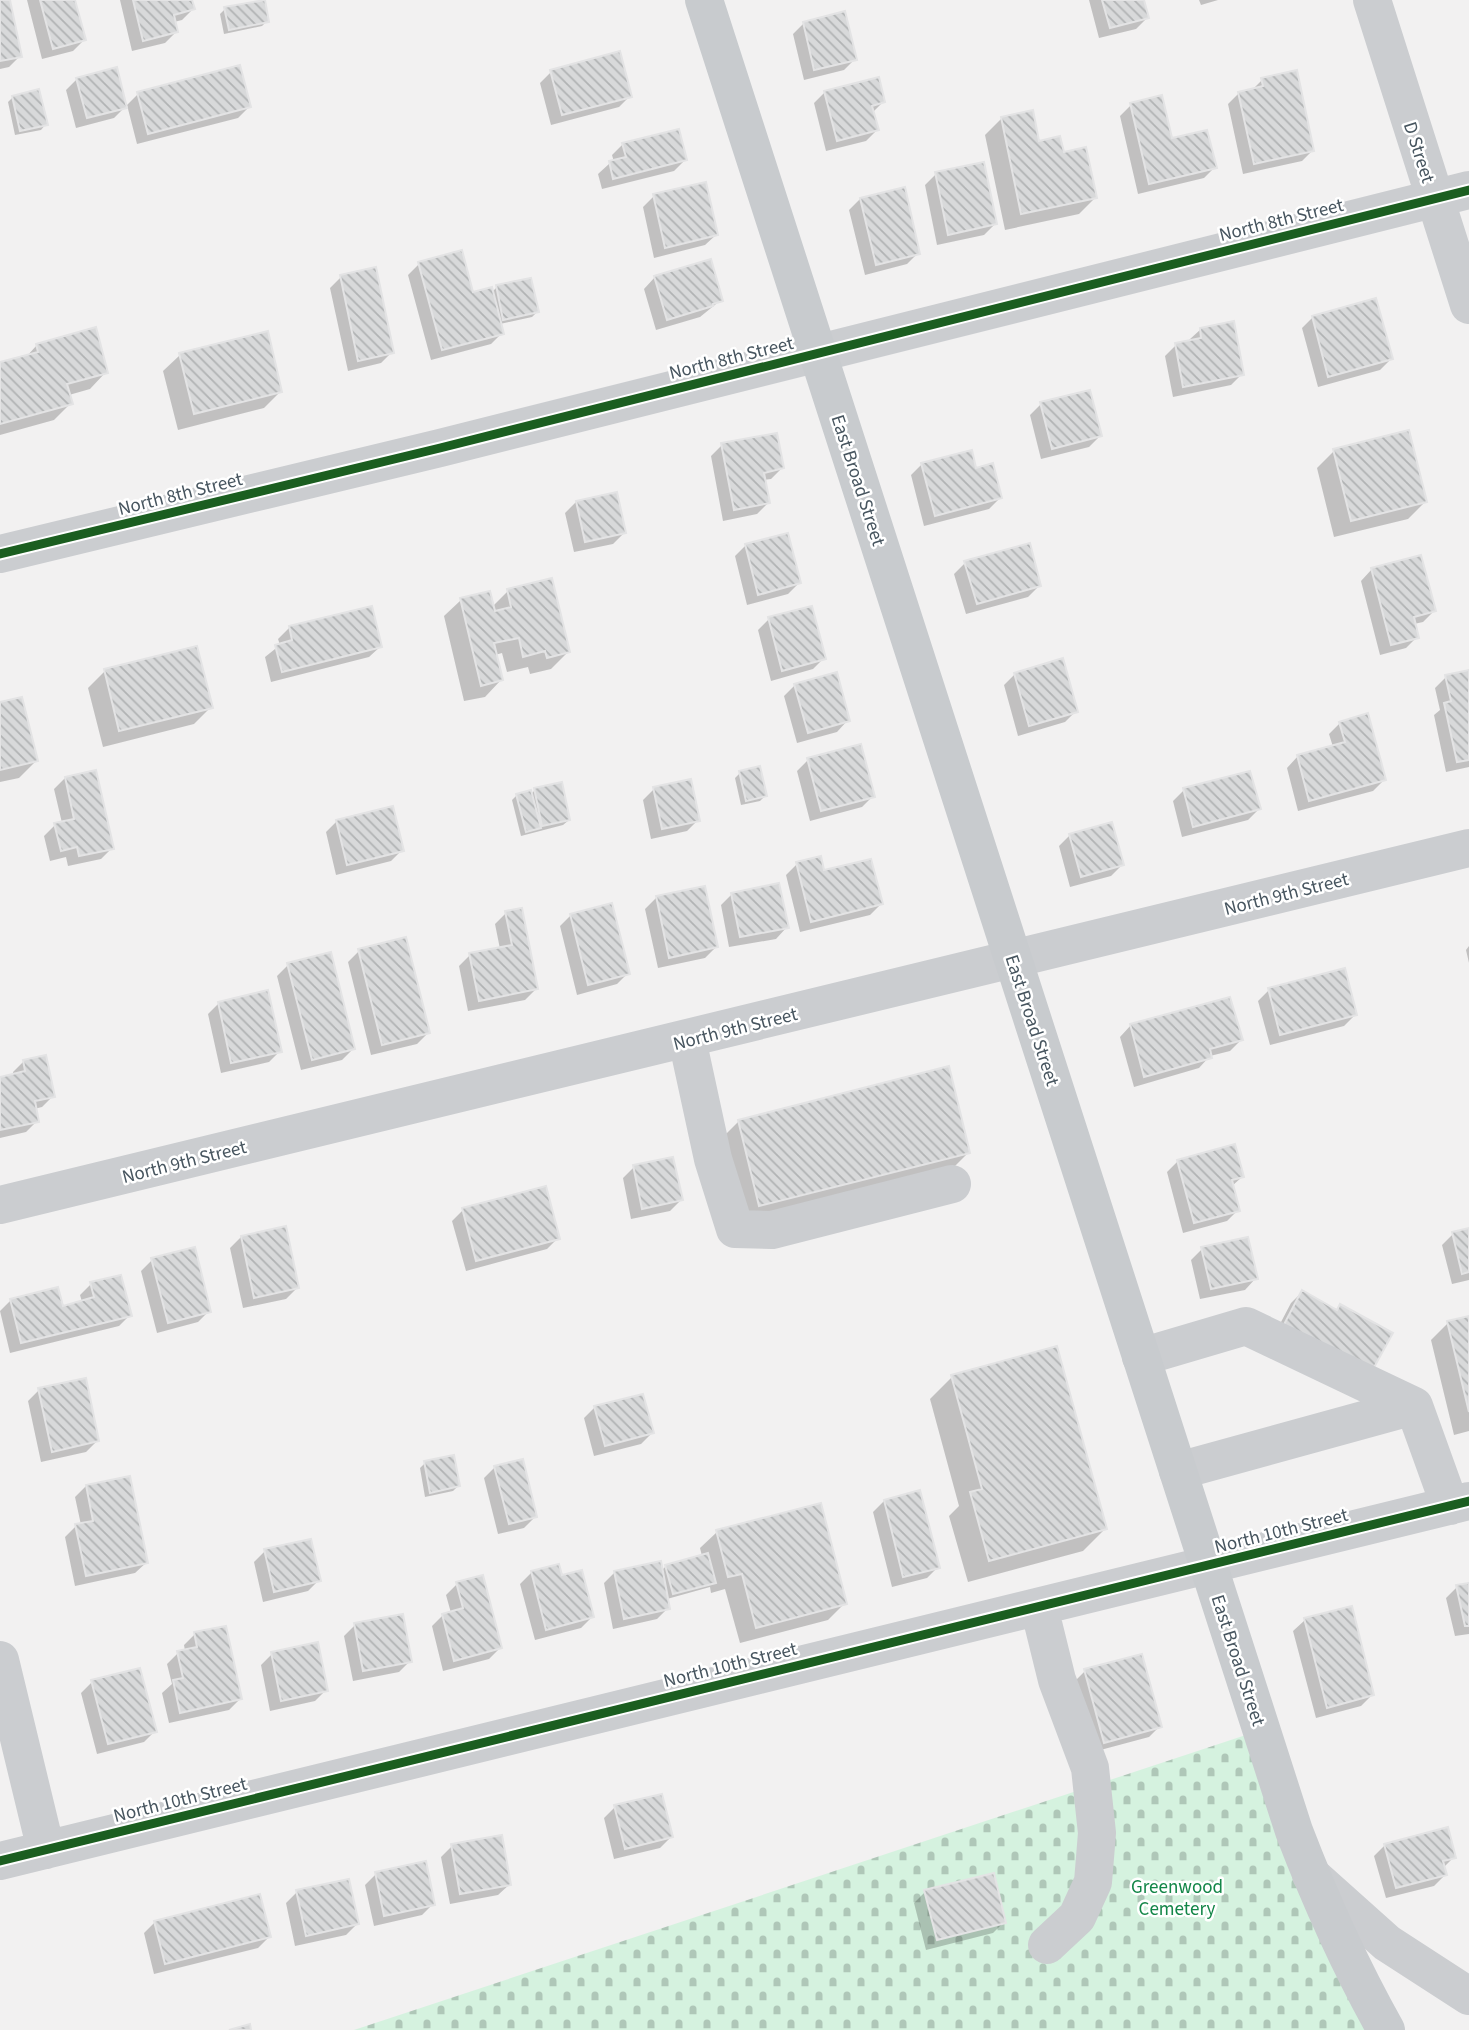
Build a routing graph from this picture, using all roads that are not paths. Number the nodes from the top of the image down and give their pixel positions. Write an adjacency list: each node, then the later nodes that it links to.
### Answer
1 (704, 0): 5 (main road, East Broad Street)
2 (1371, 0): 3 (street, D Street)
3 (1452, 194): 4 (street, D Street); 5 (street, North 8th Street)
4 (1469, 305)
5 (818, 353): 6 (street, North 8th Street); 8 (main road, East Broad Street)
6 (0, 554)
7 (1469, 848): 8 (street, North 9th Street)
8 (1013, 960): 9 (street, North 9th Street); 12 (main road, East Broad Street)
9 (687, 1039): 10 (street); 11 (street, North 9th Street)
10 (953, 1184)
11 (0, 1205)
12 (1141, 1357): 13 (street); 14 (main road, East Broad Street)
13 (1415, 1406): 14 (street); 15 (street)
14 (1178, 1471): 16 (main road, East Broad Street)
15 (1459, 1504): 16 (street, North 10th Street)
16 (1208, 1566): 17 (street, North 10th Street); 21 (main road, East Broad Street)
17 (1039, 1607): 19 (street, North 10th Street); 22 (street)
18 (0, 1660): 19 (street)
19 (46, 1850): 20 (street, North 10th Street)
20 (0, 1861)
21 (1311, 1875): 23 (street); 24 (main road, East Broad Street)
22 (1047, 1945)
23 (1469, 1996)
24 (1386, 2030)

